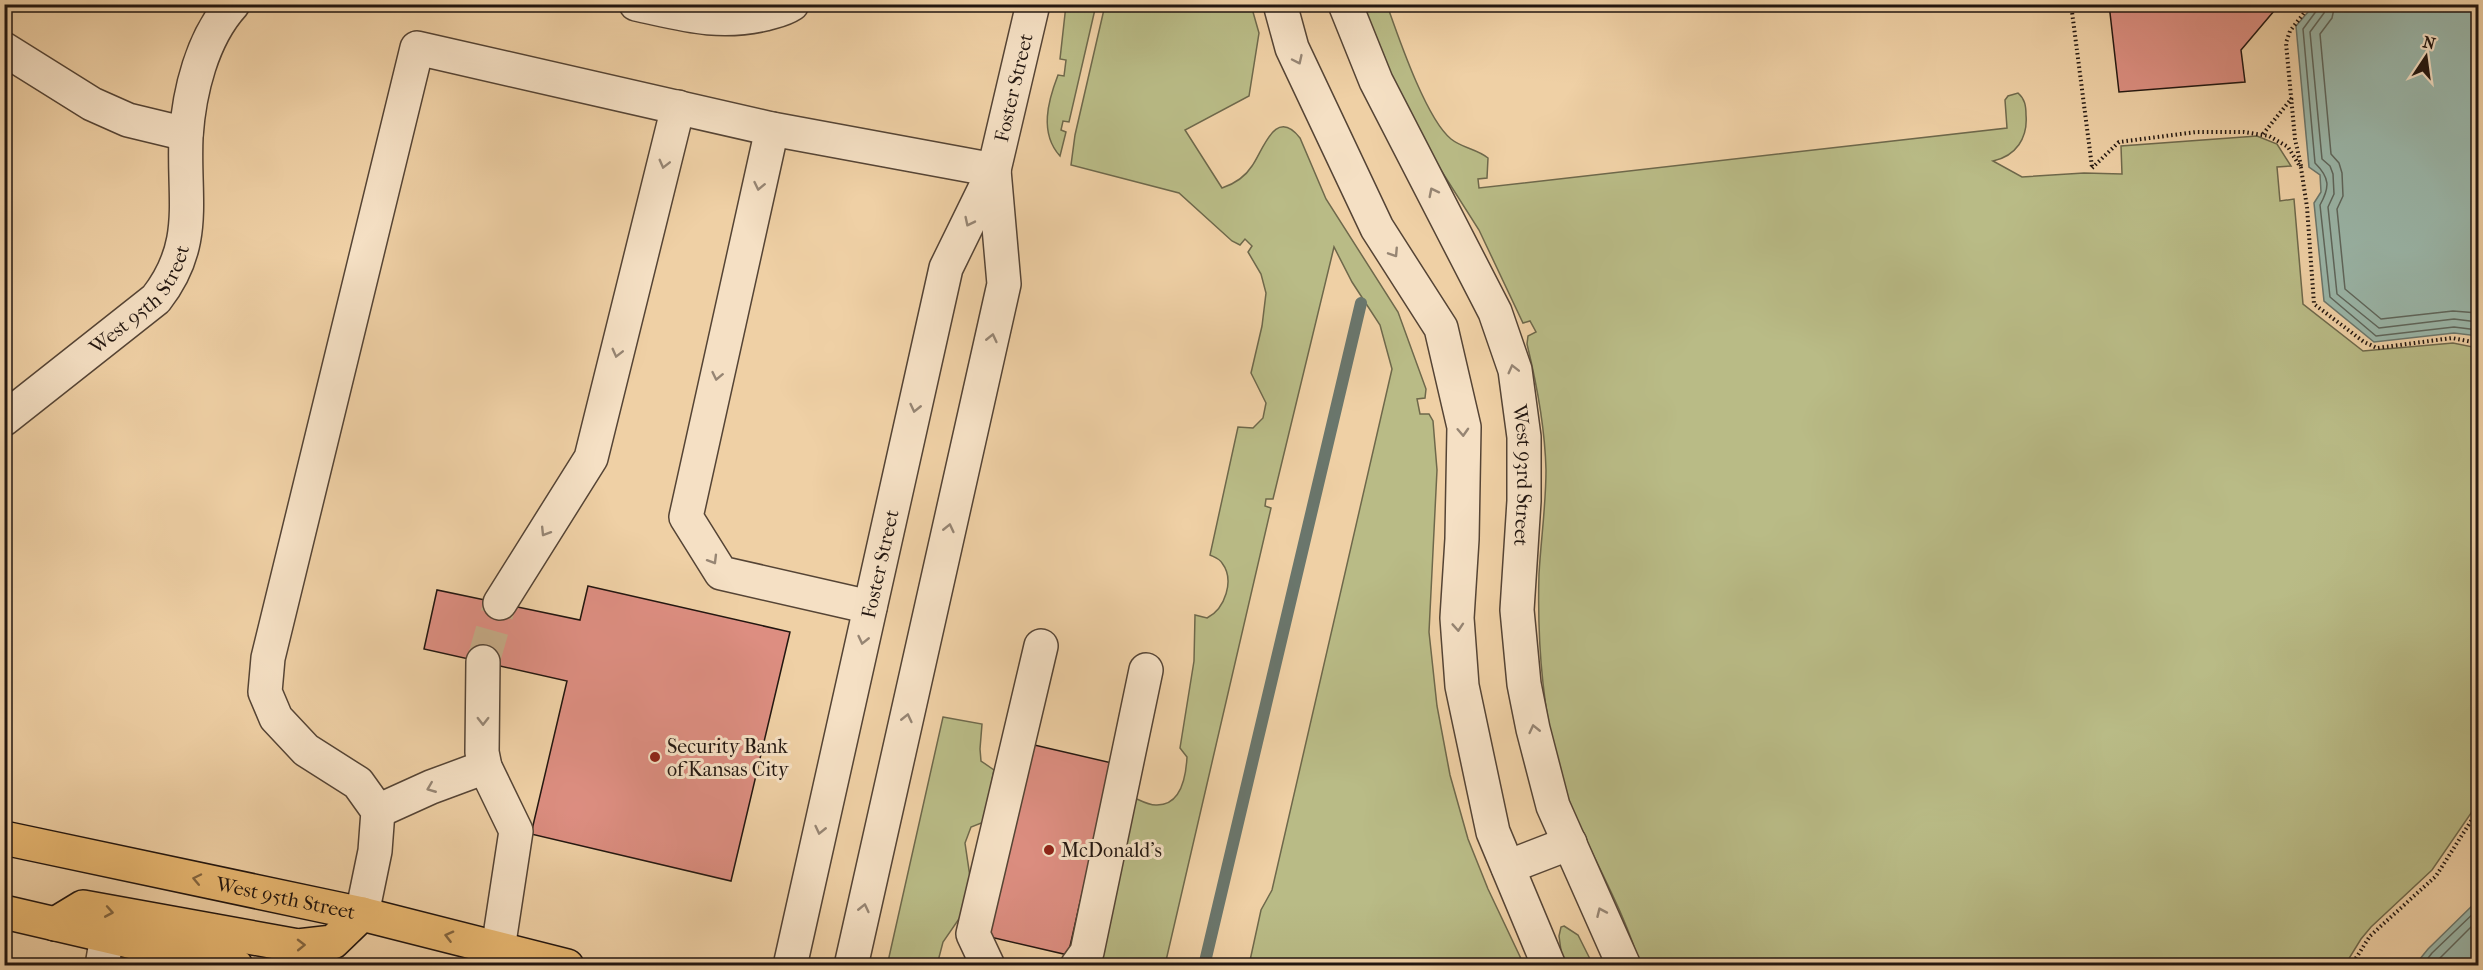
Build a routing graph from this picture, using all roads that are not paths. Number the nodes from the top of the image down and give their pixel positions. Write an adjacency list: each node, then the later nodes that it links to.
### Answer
1 (232, 4): 10 (street, West 95th Street)
2 (636, 4): 3 (street)
3 (792, 4)
4 (1033, 4): 11 (street, Foster Street)
5 (1280, 4): 22 (street, one-way to 22)
6 (1345, 4): 21 (street, West 93rd Street, one-way to 6)
7 (4, 49): 10 (street)
8 (678, 107): 9 (street); 13 (street, one-way to 13); 19 (street)
9 (772, 129): 11 (street); 14 (street, one-way to 14)
10 (186, 134): 12 (street, West 95th Street)
11 (994, 170): 14 (street, Foster Street, one-way to 14); 31 (street, Foster Street, one-way to 11)
12 (4, 419)
13 (500, 603)
14 (870, 607): 30 (street, Foster Street, one-way to 30)
15 (1041, 646): 32 (street)
16 (483, 662): 18 (street, one-way to 18)
17 (1146, 670): 33 (street)
18 (485, 767): 19 (street, one-way to 19); 26 (street)
19 (378, 811): 24 (street)
20 (4, 838): 24 (main road, West 95th Street, one-way to 20)
21 (1570, 843): 22 (street); 35 (street, West 93rd Street, one-way to 21)
22 (1508, 867): 34 (street)
23 (4, 912): 25 (main road)
24 (362, 914): 25 (main road, one-way to 24); 26 (main road, West 95th Street, one-way to 24)
25 (55, 924): 27 (main road)
26 (498, 949): 29 (main road, West 95th Street)
27 (104, 951): 28 (main road)
28 (236, 966)
29 (567, 966)
30 (790, 966)
31 (851, 966)
32 (988, 966)
33 (1077, 966)
34 (1549, 966)
35 (1624, 966)

